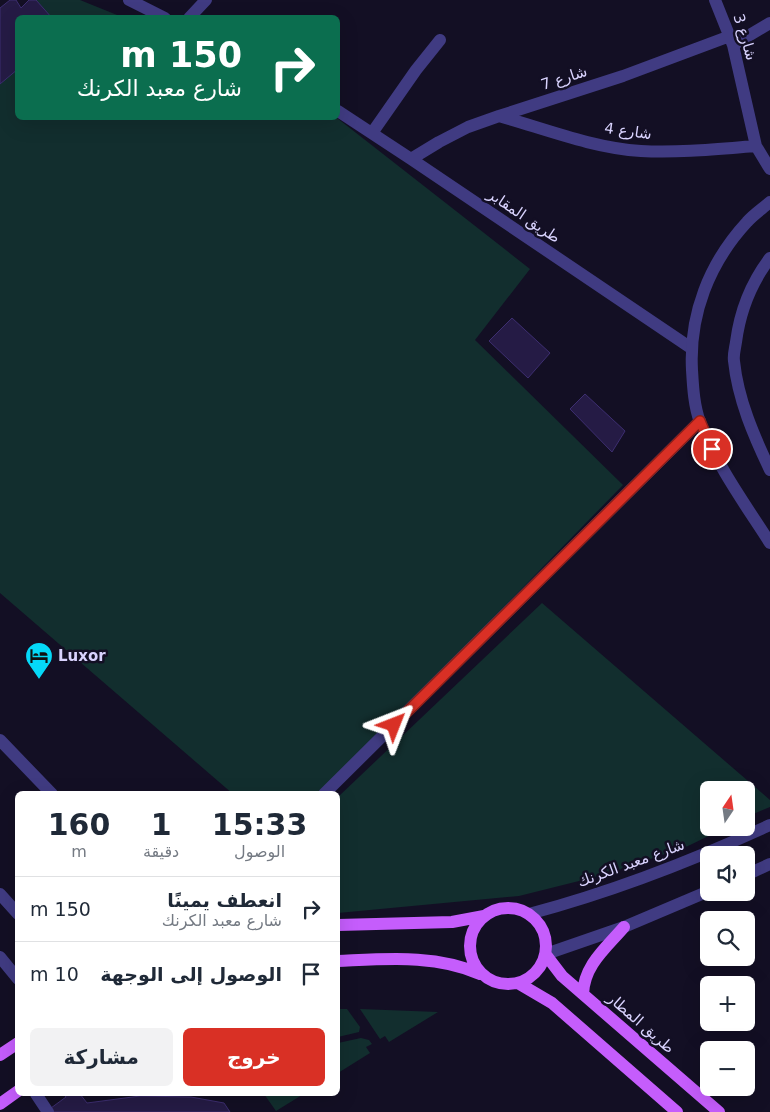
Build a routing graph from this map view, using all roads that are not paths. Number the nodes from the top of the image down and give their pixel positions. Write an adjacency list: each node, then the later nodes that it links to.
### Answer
1 (129, 0): 4 (street)
2 (206, 0): 5 (street)
3 (715, 0): 8 (street, شارع 3)
4 (159, 15)
5 (192, 15)
6 (770, 23): 8 (street, شارع 7)
7 (440, 40): 11 (street)
8 (731, 40): 10 (street, شارع 7); 12 (street, شارع 3)
9 (340, 112): 11 (street, طريق المقابر)
10 (499, 116): 12 (street, شارع 4); 13 (street, شارع 7)
11 (372, 133): 13 (street, طريق المقابر)
12 (756, 146): 14 (street, شارع 3)
13 (410, 158): 17 (street, طريق المقابر)
14 (770, 169)
15 (770, 202): 17 (street)
16 (770, 258): 19 (street)
17 (691, 348): 18 (street)
18 (700, 421): 20 (street); 23 (street)
19 (770, 470)
20 (770, 542)
21 (0, 740): 22 (street)
22 (49, 791)
23 (327, 791)
24 (770, 824): 30 (street, شارع معبد الكرنك)
25 (770, 864): 26 (street)
26 (755, 871)
27 (0, 894): 29 (street)
28 (700, 895): 33 (street)
29 (15, 911)
30 (529, 914): 31 (main road); 34 (main road)
31 (484, 916): 32 (main road); 38 (main road)
32 (340, 925)
33 (624, 927): 34 (street); 40 (main road)
34 (546, 955): 39 (main road); 40 (main road, طريق المطار)
35 (0, 957): 37 (street)
36 (340, 961): 38 (main road)
37 (15, 974)
38 (484, 976): 39 (main road)
39 (518, 983): 47 (main road)
40 (583, 994): 48 (main road, طريق المطار)
41 (15, 1045): 42 (main road)
42 (0, 1055)
43 (15, 1093): 45 (main road)
44 (37, 1096): 46 (street)
45 (0, 1104)
46 (48, 1112)
47 (677, 1112)
48 (719, 1112)

